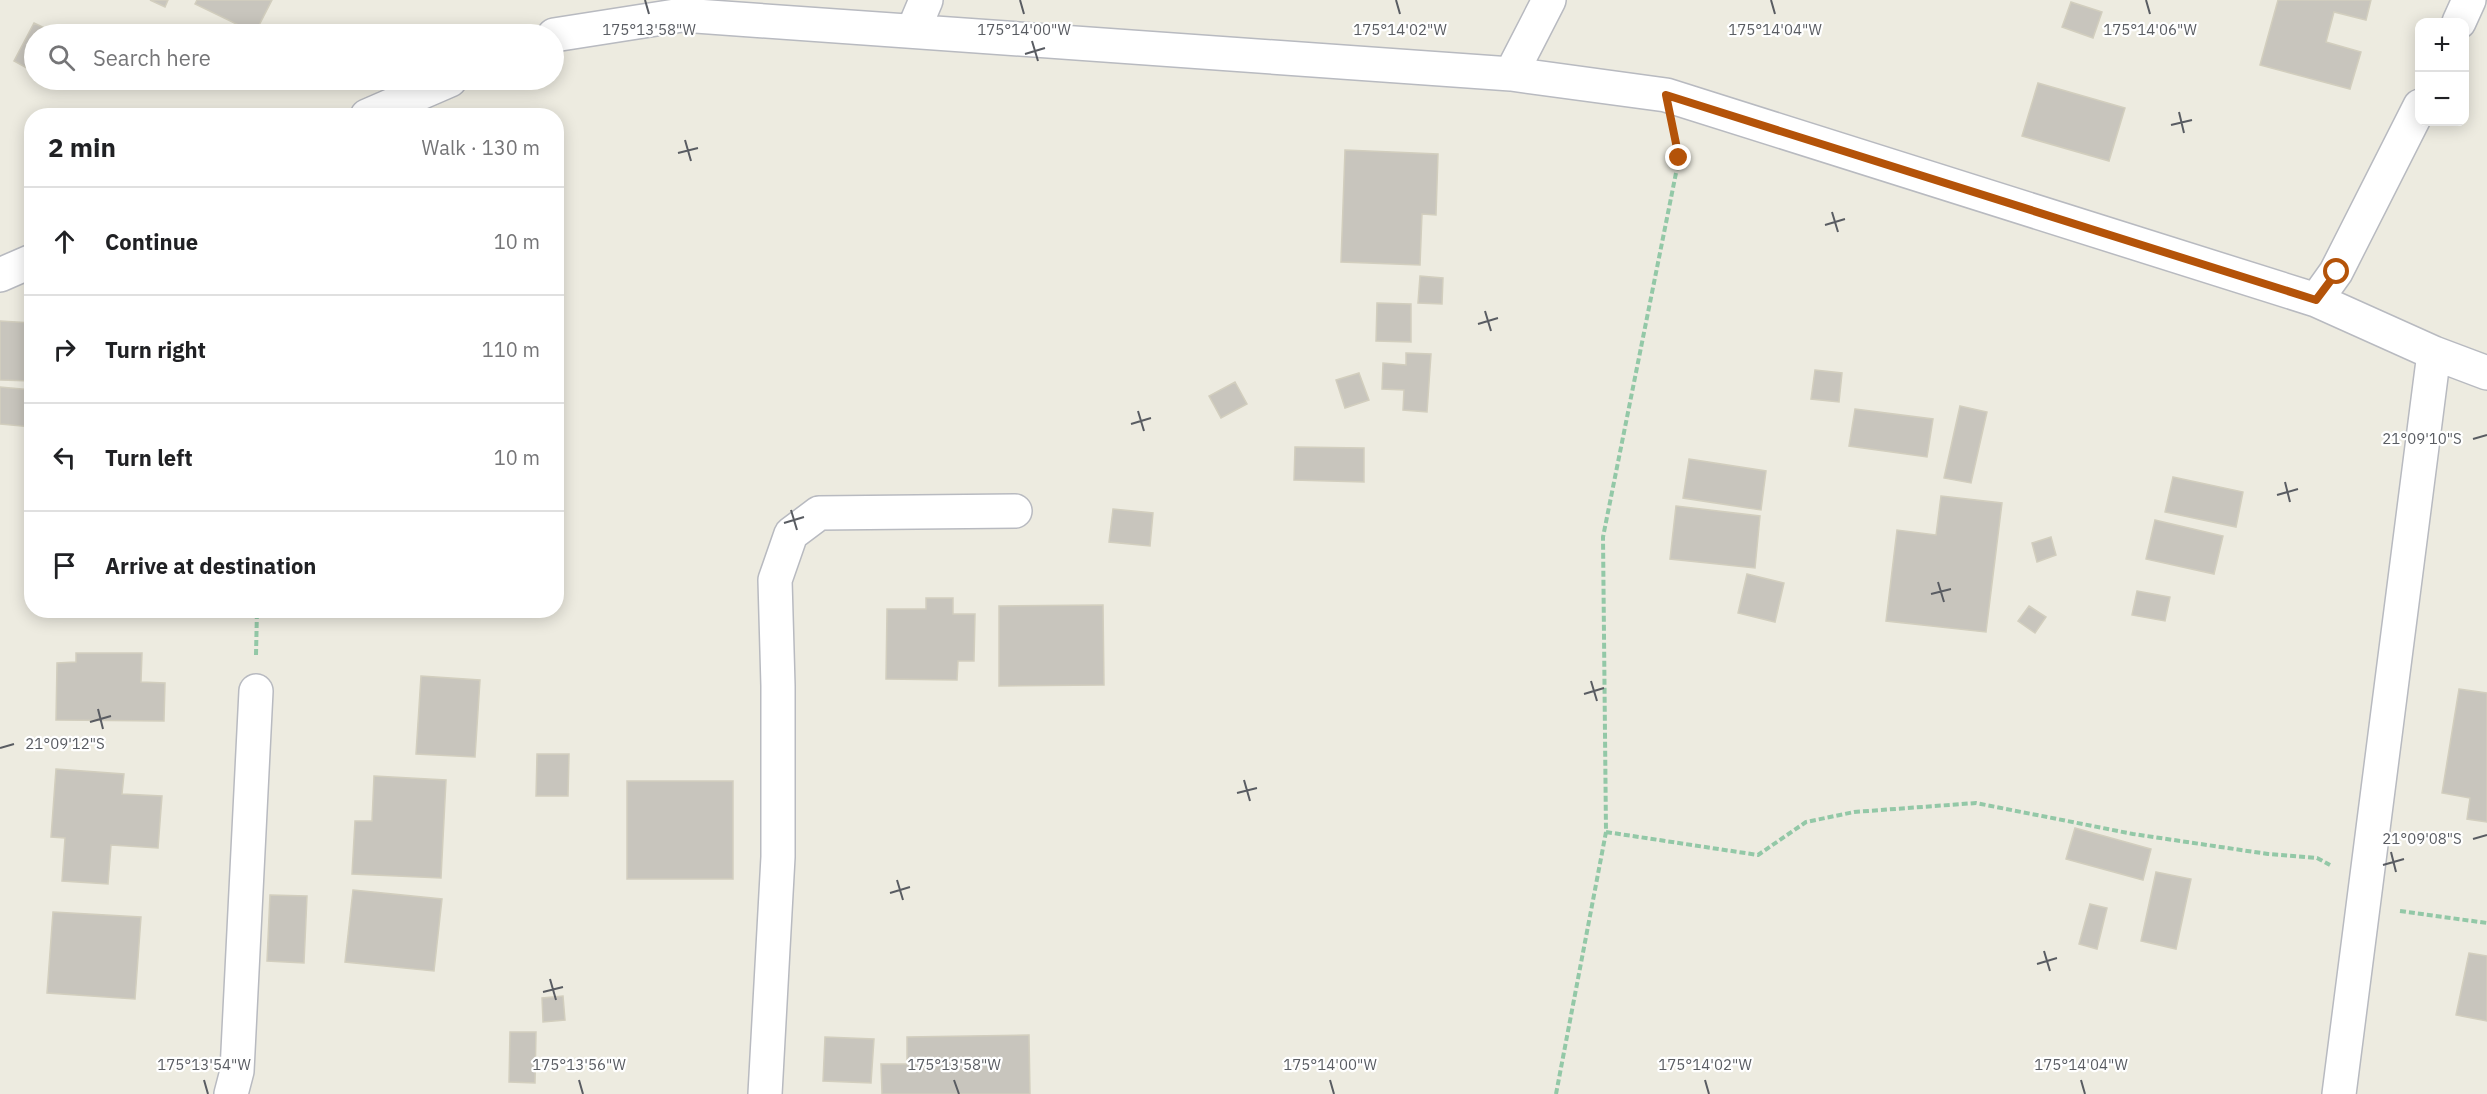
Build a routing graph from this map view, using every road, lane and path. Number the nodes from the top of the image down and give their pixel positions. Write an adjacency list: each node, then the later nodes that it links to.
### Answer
1 (926, 0): 5 (street)
2 (1549, 0): 7 (street)
3 (2469, 0): 4 (street)
4 (2461, 18)
5 (913, 31): 6 (street); 7 (street)
6 (564, 33)
7 (1511, 74): 9 (street)
8 (427, 90): 10 (street)
9 (1666, 95): 14 (street); 19 (path)
10 (385, 108)
11 (2415, 116): 14 (street)
12 (24, 264): 13 (street)
13 (0, 275)
14 (2316, 300): 15 (street)
15 (2434, 353): 16 (street); 20 (street)
16 (2487, 373)
17 (1015, 511): 23 (street)
18 (256, 692): 22 (street)
19 (1606, 832): 20 (path); 24 (path)
20 (2366, 884): 21 (path); 25 (street)
21 (2487, 923)
22 (231, 1094)
23 (765, 1094)
24 (1556, 1094)
25 (2338, 1094)

